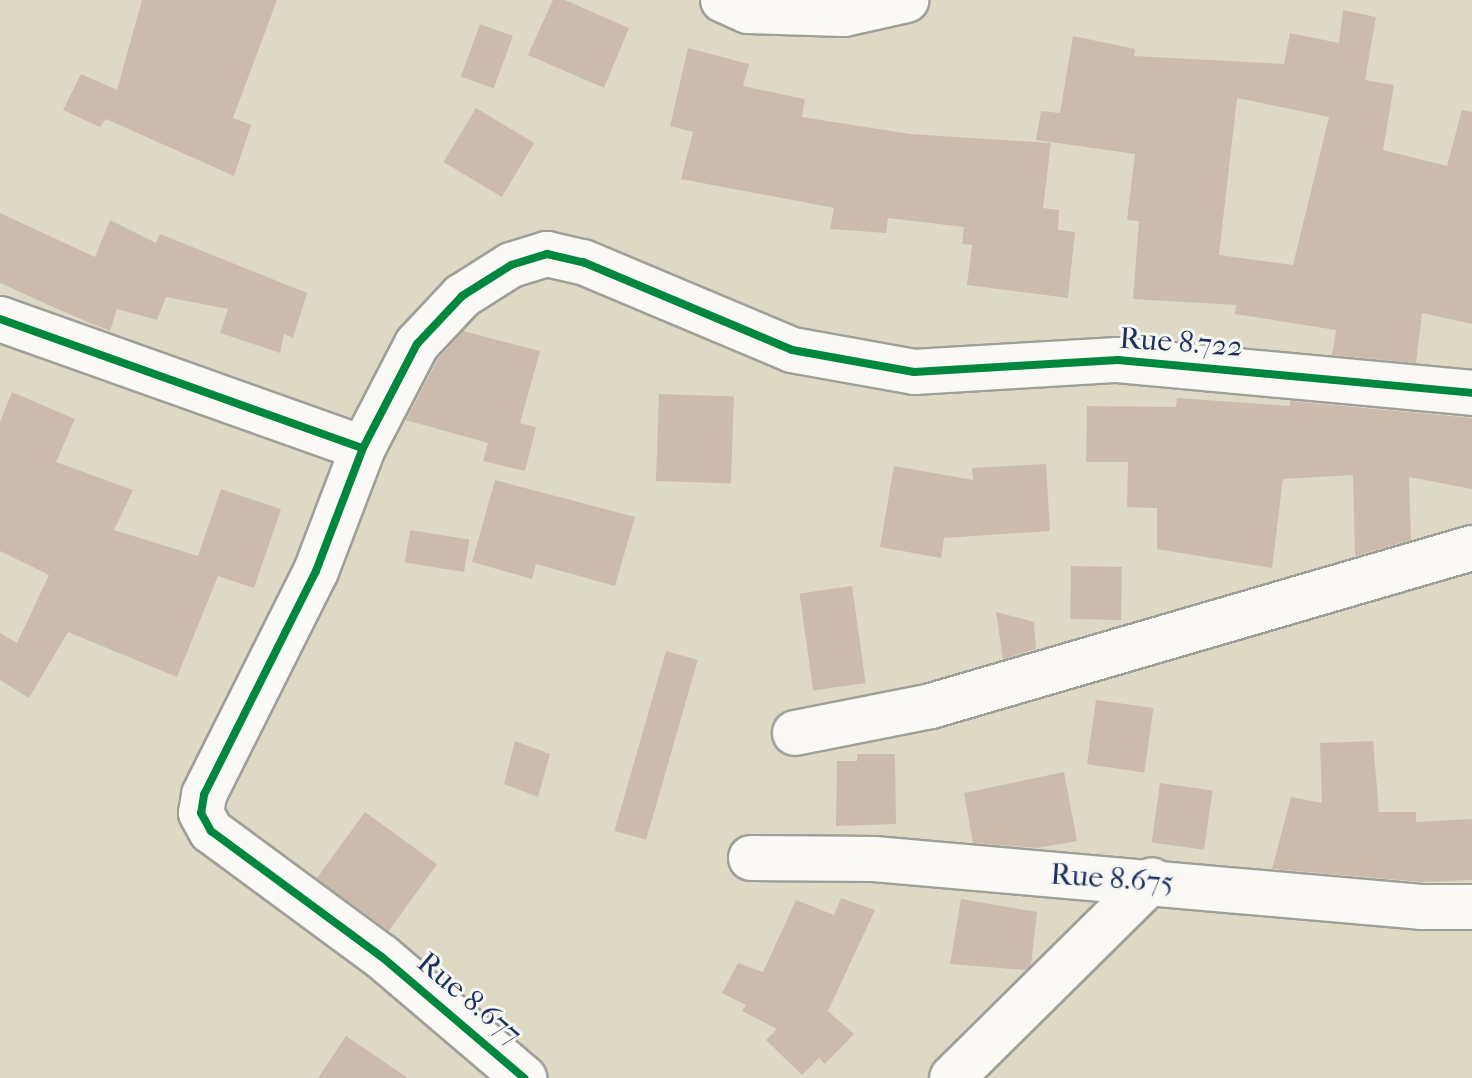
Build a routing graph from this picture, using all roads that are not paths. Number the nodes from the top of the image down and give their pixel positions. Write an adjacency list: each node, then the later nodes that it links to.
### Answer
1 (723, 0): 2 (street)
2 (906, 0)
3 (0, 319): 5 (street)
4 (1472, 393): 5 (street, Rue 8.722)
5 (363, 448): 11 (street, Rue 8.677)
6 (1472, 548): 7 (street)
7 (795, 733)
8 (751, 858): 9 (street, Rue 8.675)
9 (1152, 880): 10 (street, Rue 8.675); 12 (street)
10 (1472, 907)
11 (524, 1078)
12 (952, 1078)

